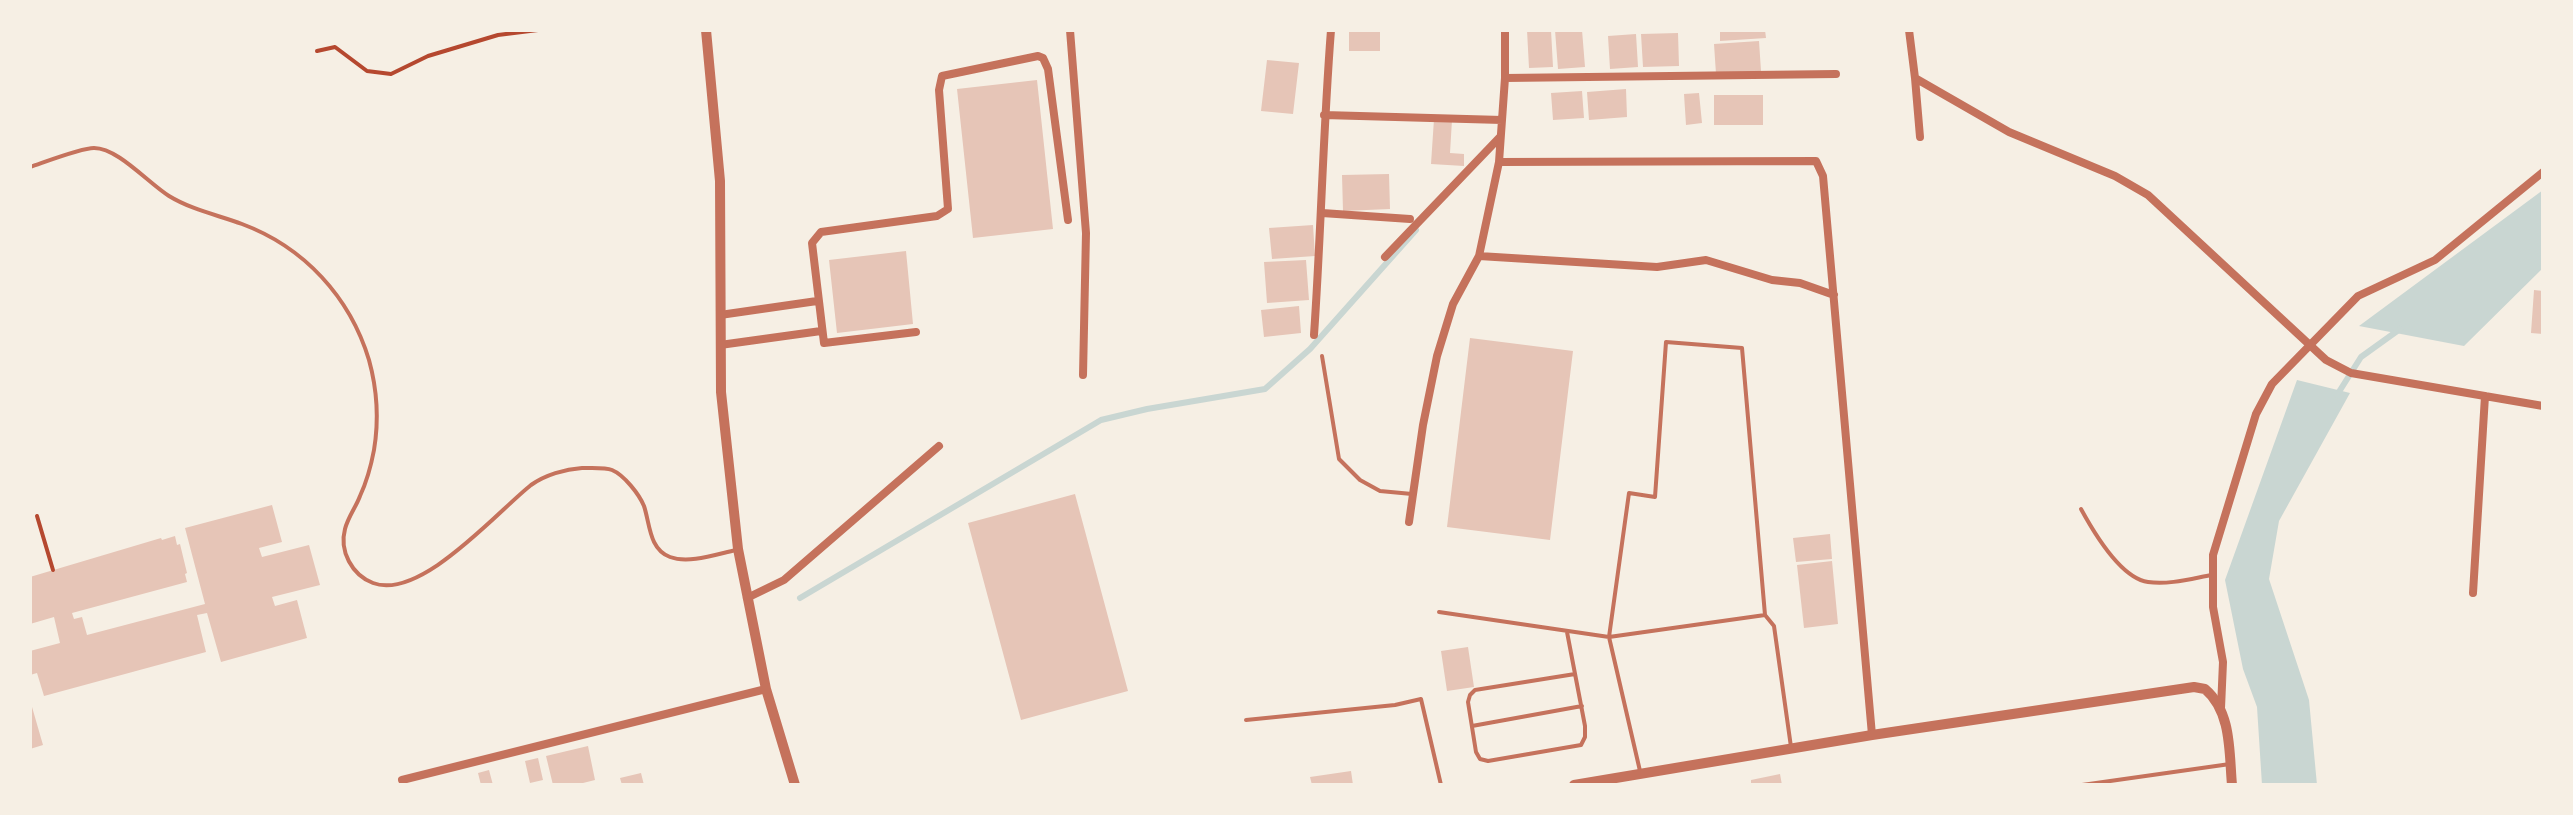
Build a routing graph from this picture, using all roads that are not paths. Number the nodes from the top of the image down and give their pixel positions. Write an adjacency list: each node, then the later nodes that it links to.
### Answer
1 (706, 30): 23 (street)
2 (1070, 30): 30 (street)
3 (1331, 30): 9 (street)
4 (1505, 30): 7 (street)
5 (1909, 30): 8 (street)
6 (1836, 74): 7 (street)
7 (1505, 78): 10 (street)
8 (1915, 78): 12 (street); 27 (street)
9 (1324, 115): 10 (street); 16 (street)
10 (1502, 120): 11 (street)
11 (1501, 136): 13 (street); 20 (street)
12 (1920, 137)
13 (1499, 162): 19 (street); 21 (street)
14 (30, 167): 37 (lane)
15 (2543, 172): 27 (street)
16 (1322, 213): 17 (street); 26 (street)
17 (1410, 219)
18 (1068, 220): 22 (street)
19 (1479, 256): 21 (street); 34 (street)
20 (1385, 257)
21 (1834, 295): 51 (street)
22 (817, 301): 23 (street); 24 (street)
23 (720, 315): 28 (street)
24 (821, 331): 25 (street); 28 (street)
25 (916, 332)
26 (1314, 335)
27 (2309, 344): 31 (street); 38 (street)
28 (720, 345): 37 (street)
29 (1322, 356): 34 (lane)
30 (1083, 375)
31 (2485, 396): 32 (street); 39 (street)
32 (2543, 406)
33 (939, 446): 40 (street)
34 (1414, 494): 36 (street)
35 (2081, 509): 38 (lane)
36 (1409, 522)
37 (738, 549): 40 (street)
38 (2213, 575): 48 (street)
39 (2473, 593)
40 (747, 598): 46 (street)
41 (1439, 612): 43 (lane)
42 (1765, 615): 44 (lane); 44 (lane); 52 (lane)
43 (1567, 631): 44 (lane); 45 (lane)
44 (1609, 637): 54 (lane)
45 (1575, 674): 47 (lane); 50 (lane)
46 (766, 689): 55 (street); 56 (street)
47 (1582, 706): 50 (lane); 50 (lane)
48 (2221, 708): 51 (street); 53 (street)
49 (1246, 720): 57 (lane)
50 (1472, 726)
51 (1872, 735): 52 (street)
52 (1792, 749): 54 (street)
53 (2230, 764): 59 (lane); 60 (street)
54 (1640, 774): 58 (street)
55 (402, 780)
56 (795, 785)
57 (1441, 785)
58 (1574, 785)
59 (2082, 785)
60 (2232, 785)

